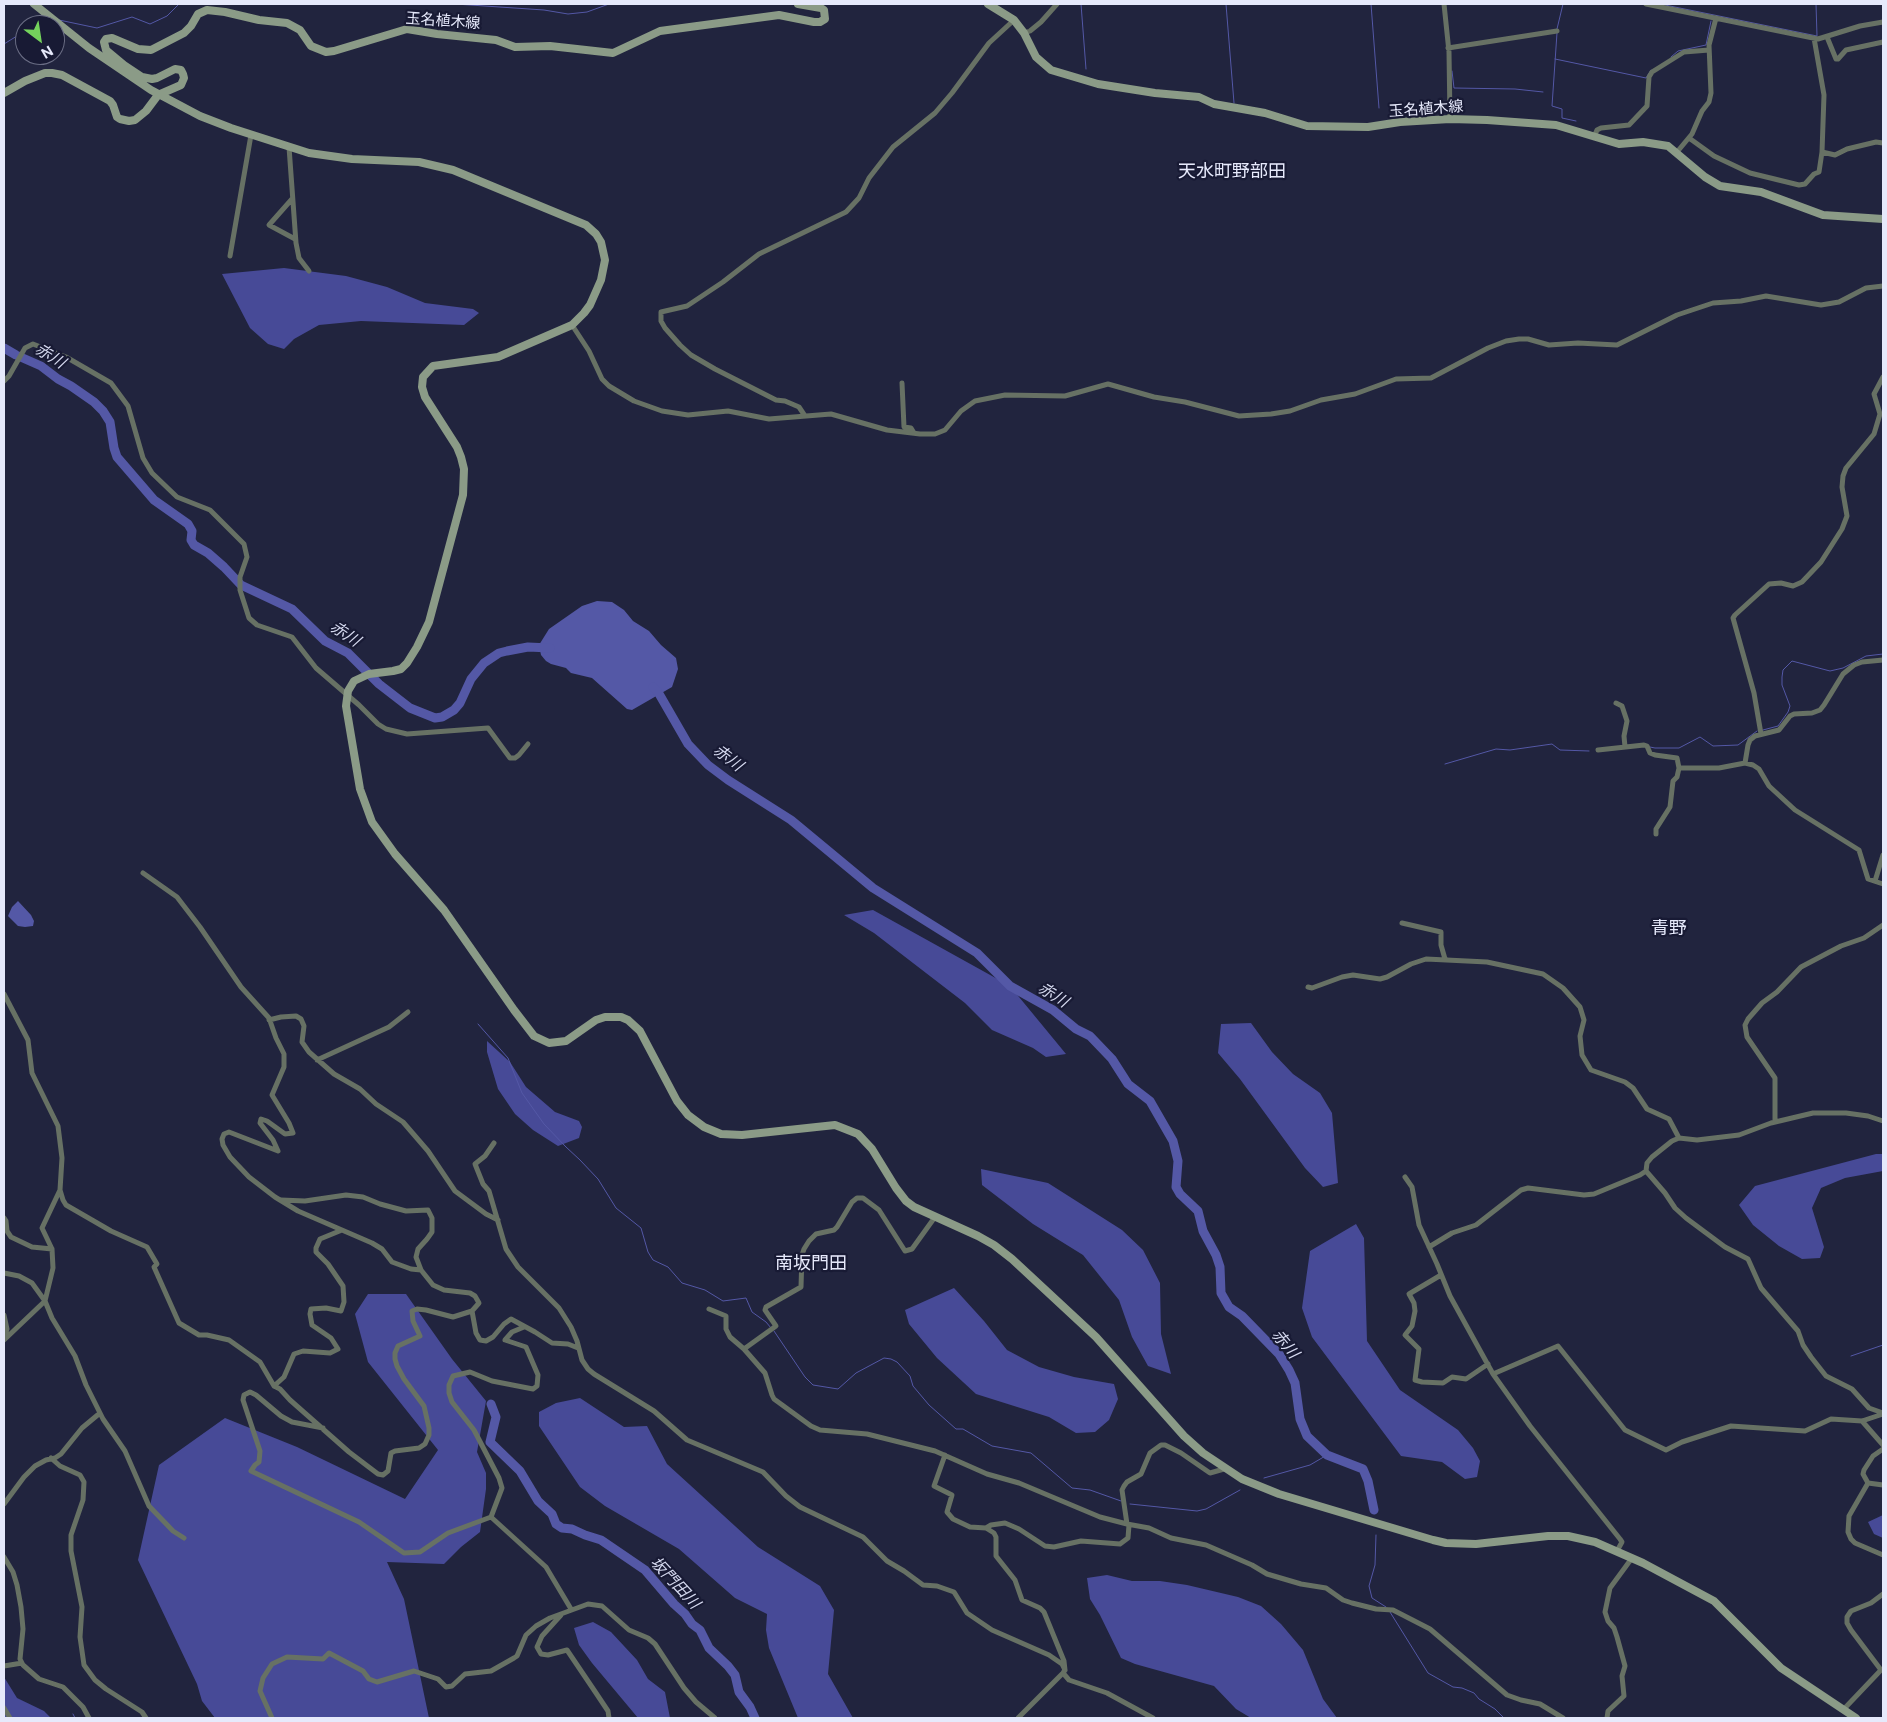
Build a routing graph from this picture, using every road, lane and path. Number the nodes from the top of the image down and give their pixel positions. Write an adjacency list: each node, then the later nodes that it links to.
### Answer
1 (34, 4): 18 (street)
2 (798, 4): 18 (street, 玉名植木線)
3 (988, 4): 8 (street, 玉名植木線)
4 (1056, 4): 11 (street)
5 (1444, 4): 15 (street)
6 (1646, 4): 7 (street)
7 (1716, 18): 13 (street); 16 (street)
8 (1014, 20): 11 (street, 玉名植木線); 39 (street)
9 (1883, 22): 12 (street)
10 (1557, 31): 15 (street)
11 (1024, 33): 19 (street, 玉名植木線)
12 (1827, 37): 13 (street); 14 (street)
13 (1814, 38): 28 (street)
14 (1883, 42)
15 (1448, 48): 19 (street)
16 (1709, 50): 21 (street); 22 (street)
17 (4, 93): 18 (street, 玉名植木線)
18 (158, 95): 20 (street)
19 (1450, 119): 21 (street, 玉名植木線)
20 (251, 135): 26 (street); 32 (street)
21 (1594, 137): 27 (street, 玉名植木線)
22 (1689, 138): 27 (street); 28 (street)
23 (1883, 138): 24 (street)
24 (1876, 142): 25 (street); 28 (street)
25 (1883, 143)
26 (288, 147): 29 (street); 35 (street)
27 (1677, 152): 30 (street, 玉名植木線)
28 (1822, 152)
29 (292, 199): 31 (street); 31 (street)
30 (1883, 219)
31 (296, 240): 33 (street)
32 (230, 256)
33 (308, 271)
34 (1883, 286): 40 (street)
35 (572, 325): 39 (street); 42 (street)
36 (1883, 377): 44 (street)
37 (4, 381): 42 (street)
38 (902, 383): 40 (street)
39 (805, 416): 40 (street)
40 (914, 433)
41 (1883, 660): 44 (street)
42 (347, 696): 45 (street); 71 (street)
43 (1616, 702): 46 (street)
44 (1760, 734): 48 (street)
45 (528, 744)
46 (1625, 747): 47 (street); 49 (street)
47 (1598, 750)
48 (1745, 763): 49 (street); 53 (street)
49 (1679, 768): 50 (street)
50 (1656, 834)
51 (1883, 855): 53 (street)
52 (143, 873): 61 (street)
53 (1875, 881): 54 (street)
54 (1883, 884)
55 (1402, 923): 57 (street)
56 (1883, 925): 64 (street)
57 (1445, 959): 58 (street); 65 (street)
58 (1308, 987)
59 (4, 994): 69 (street)
60 (408, 1012): 62 (street)
61 (269, 1020): 62 (street); 70 (street)
62 (316, 1060): 73 (street)
63 (1883, 1121): 64 (street)
64 (1775, 1122): 65 (street)
65 (1679, 1138): 67 (street)
66 (494, 1143): 73 (street)
67 (1646, 1171): 75 (street); 92 (street)
68 (1405, 1177): 75 (street)
69 (60, 1190): 76 (street); 90 (street)
70 (281, 1200): 74 (street); 77 (street)
71 (935, 1217): 87 (street); 98 (street)
72 (4, 1218): 76 (street)
73 (498, 1220): 86 (street)
74 (342, 1230): 77 (street); 90 (street)
75 (1429, 1247): 79 (street)
76 (52, 1249): 80 (street)
77 (421, 1270): 82 (street)
78 (4, 1273): 80 (street)
79 (1441, 1275): 88 (street); 88 (street)
80 (45, 1300): 85 (street); 91 (street)
81 (709, 1309): 87 (street)
82 (472, 1311): 84 (street); 94 (street)
83 (4, 1315): 85 (street)
84 (524, 1327): 86 (street); 102 (street)
85 (4, 1340)
86 (578, 1348): 115 (street)
87 (744, 1349): 96 (street)
88 (1488, 1364): 89 (street)
89 (1493, 1374): 93 (street); 106 (street)
90 (274, 1386): 94 (street)
91 (100, 1413): 97 (street); 105 (street)
92 (1883, 1414): 93 (street)
93 (1862, 1422): 95 (street)
94 (323, 1428): 102 (street)
95 (1883, 1447): 99 (street)
96 (945, 1455): 103 (street); 104 (street)
97 (51, 1458): 101 (street); 120 (street)
98 (1224, 1468): 103 (street); 106 (street)
99 (1868, 1483): 100 (street); 107 (street)
100 (1883, 1485)
101 (4, 1504)
102 (491, 1518): 111 (street)
103 (1128, 1525): 104 (street); 126 (street)
104 (986, 1528): 115 (street)
105 (184, 1538)
106 (1617, 1551): 109 (street)
107 (1883, 1555)
108 (4, 1557): 113 (street)
109 (1632, 1558): 117 (street); 127 (street)
110 (1883, 1594): 117 (street)
111 (571, 1609): 112 (street); 123 (street)
112 (562, 1614): 121 (street); 122 (street)
113 (22, 1663): 114 (street); 119 (street)
114 (4, 1666)
115 (1064, 1672): 124 (street); 125 (street)
116 (4, 1708): 118 (street)
117 (1842, 1710): 128 (street)
118 (10, 1718)
119 (90, 1718)
120 (146, 1718)
121 (272, 1718)
122 (609, 1718)
123 (715, 1718)
124 (1018, 1718)
125 (1153, 1718)
126 (1563, 1718)
127 (1608, 1718)
128 (1856, 1718)

